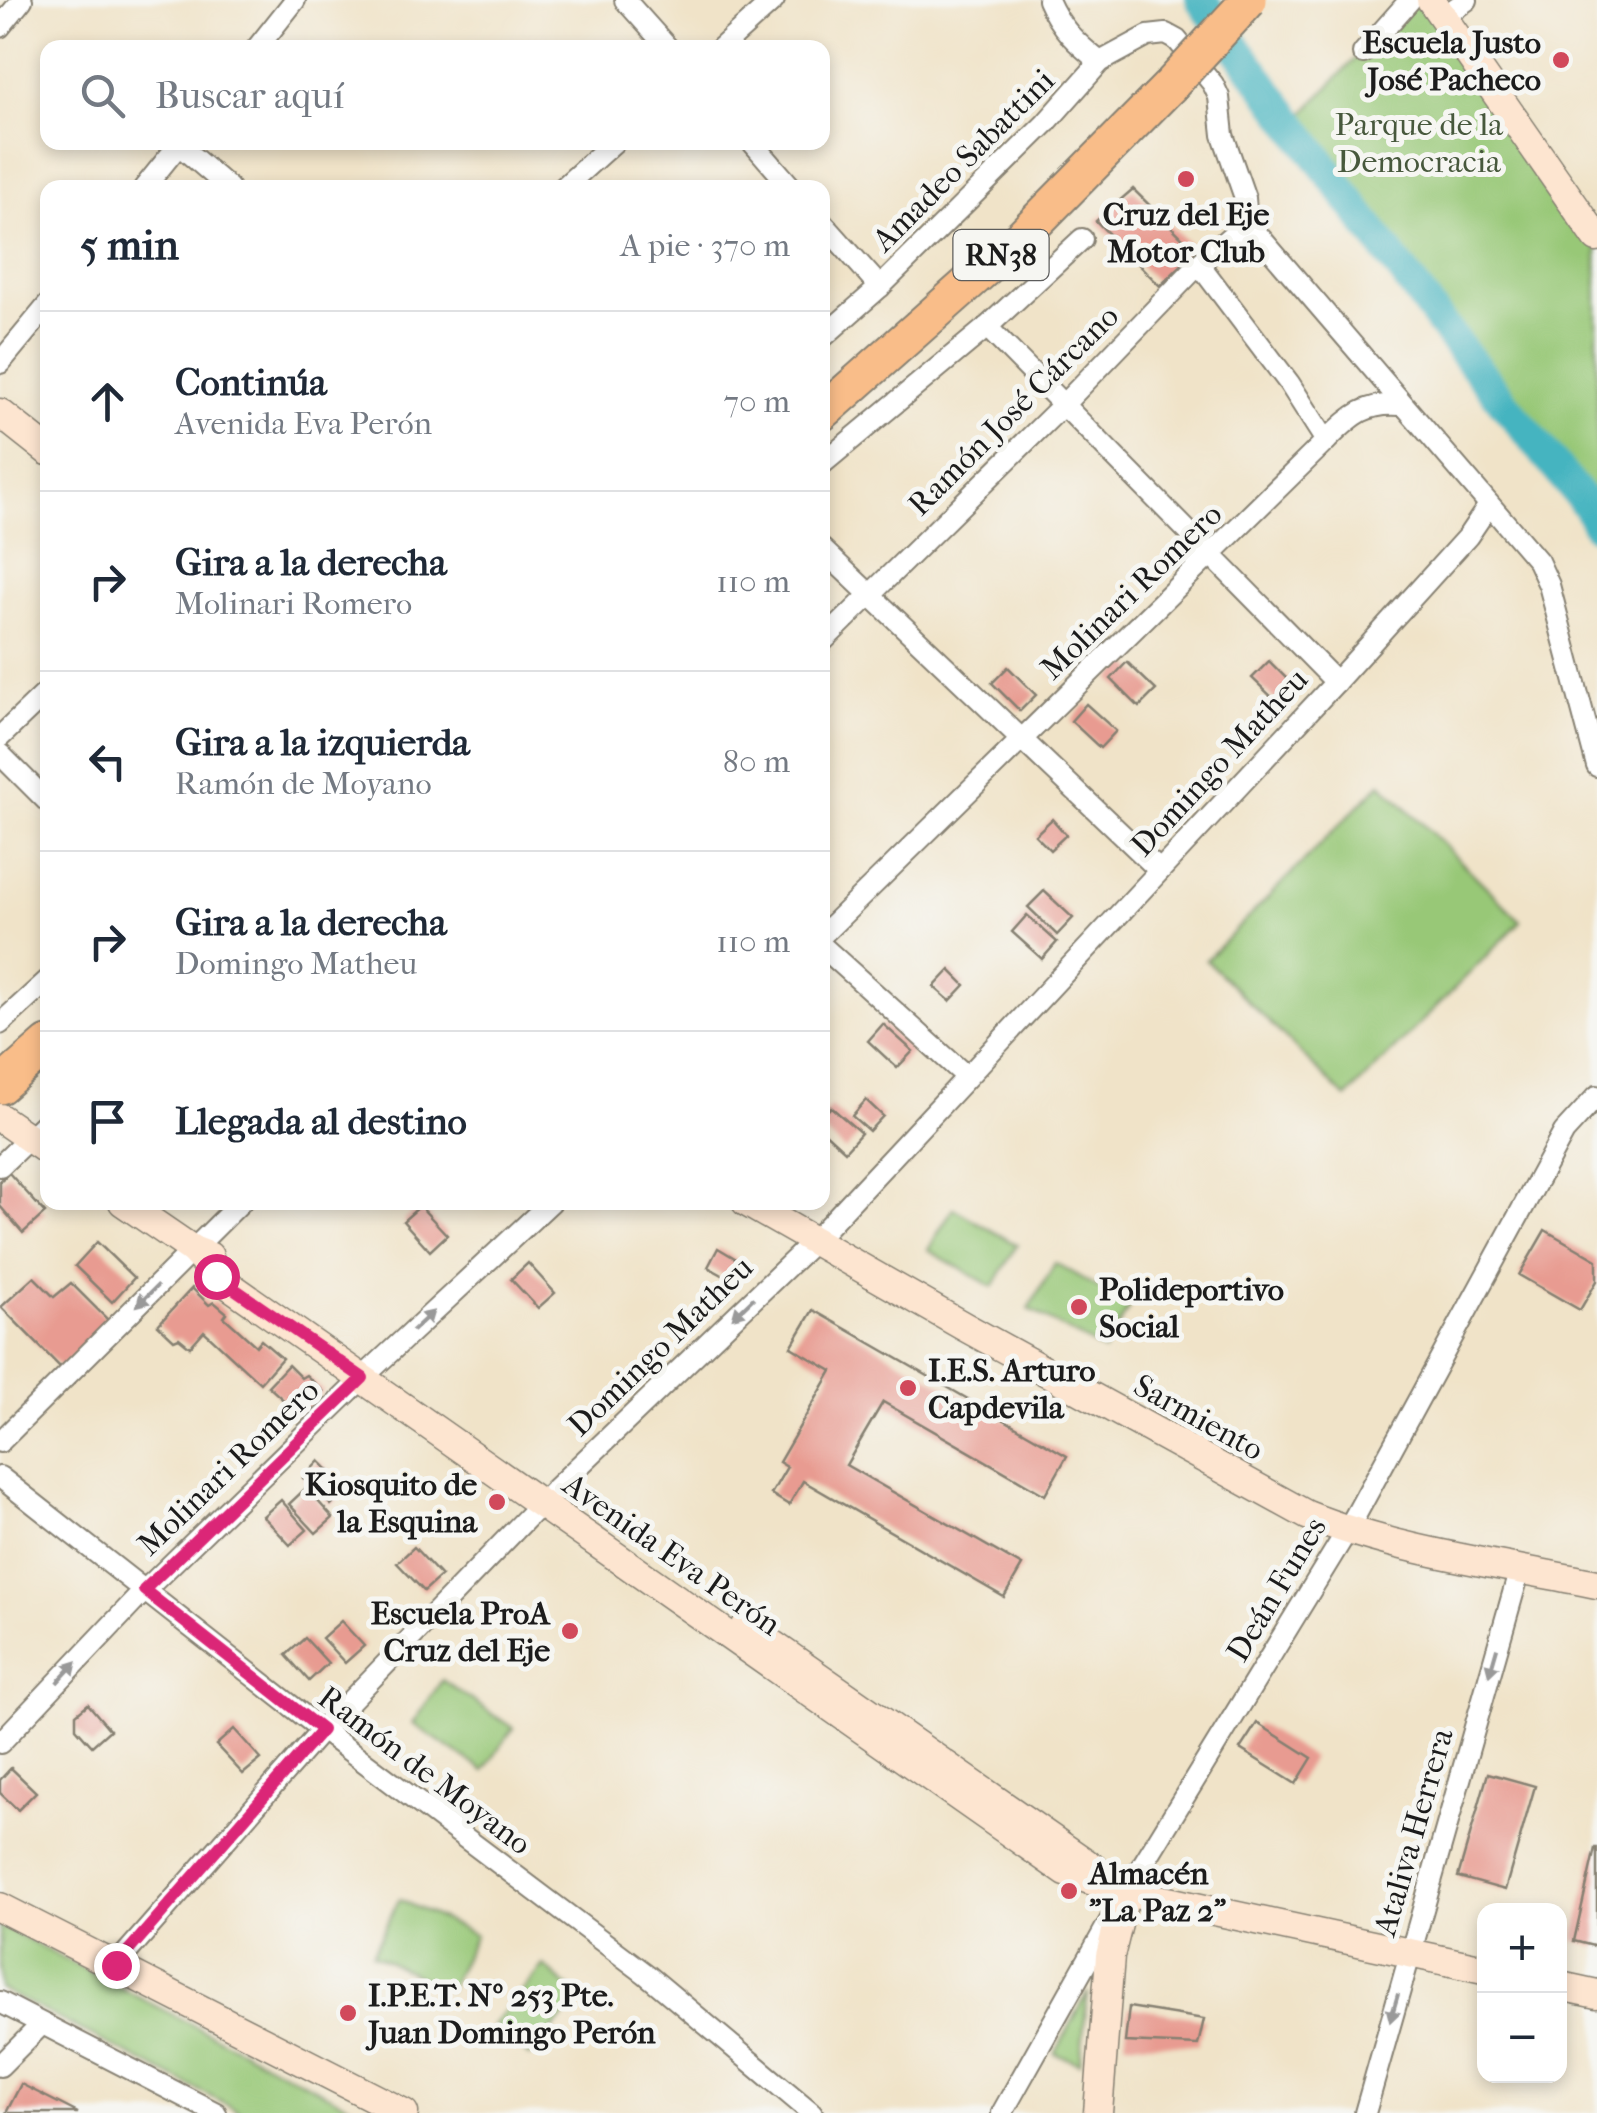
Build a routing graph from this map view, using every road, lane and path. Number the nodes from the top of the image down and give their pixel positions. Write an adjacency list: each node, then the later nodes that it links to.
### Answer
1 (22, 0): 10 (street)
2 (295, 0): 11 (street)
3 (625, 0): 12 (street)
4 (774, 0): 13 (street)
5 (1048, 0): 15 (street)
6 (1249, 0): 35 (highway, RN38, bridge)
7 (1410, 0): 14 (street)
8 (1466, 0): 9 (street)
9 (1437, 8): 26 (main road)
10 (0, 27)
11 (263, 40)
12 (661, 40)
13 (730, 40)
14 (1363, 53)
15 (1100, 62): 24 (street); 29 (street, Amadeo Sabattini)
16 (175, 150): 20 (street)
17 (187, 150): 21 (street)
18 (605, 150): 22 (street)
19 (759, 150): 23 (street)
20 (151, 180)
21 (220, 180)
22 (572, 180)
23 (785, 180)
24 (1247, 222): 28 (street, Ramón José Cárcano); 34 (street)
25 (830, 231): 29 (street)
26 (1597, 238)
27 (1082, 240): 31 (street)
28 (1199, 264): 36 (street, Ramón José Cárcano); 38 (street)
29 (880, 286): 32 (street, Amadeo Sabattini)
30 (40, 314): 33 (street)
31 (987, 326): 36 (street); 40 (street)
32 (830, 331)
33 (0, 362)
34 (1401, 404): 38 (street, Molinari Romero); 41 (street)
35 (830, 406)
36 (1062, 406): 42 (street); 44 (street, Ramón José Cárcano)
37 (0, 413): 39 (main road)
38 (1326, 441): 42 (street, Molinari Romero)
39 (40, 445)
40 (830, 457)
41 (1489, 505): 46 (street, Domingo Matheu); 51 (street)
42 (1212, 553): 46 (street); 49 (street, Molinari Romero)
43 (830, 558): 44 (street)
44 (870, 596): 45 (street, Ramón José Cárcano); 49 (street)
45 (830, 634)
46 (1336, 682): 53 (street, Domingo Matheu)
47 (40, 699): 48 (street)
48 (0, 737)
49 (1023, 739): 53 (street); 54 (street, Molinari Romero)
50 (0, 754): 52 (street)
51 (1597, 766)
52 (40, 794)
53 (1159, 870): 59 (street, Domingo Matheu)
54 (830, 927)
55 (830, 953): 59 (street)
56 (40, 987): 57 (street)
57 (0, 1024)
58 (40, 1051): 60 (highway)
59 (966, 1076): 70 (street, Domingo Matheu)
60 (0, 1086)
61 (1597, 1096): 76 (street, Deán Funes)
62 (0, 1118): 63 (main road)
63 (40, 1137)
64 (40, 1138): 65 (street)
65 (0, 1166)
66 (134, 1210): 71 (main road, Avenida Eva Perón)
67 (233, 1210): 71 (street)
68 (542, 1210): 72 (street, Molinari Romero, one-way to 68)
69 (760, 1210): 70 (main road, Sarmiento)
70 (814, 1241): 75 (street, Domingo Matheu, one-way to 75); 76 (main road, Sarmiento)
71 (192, 1250): 72 (main road, Avenida Eva Perón); 73 (street, one-way to 73)
72 (368, 1373): 75 (main road, Avenida Eva Perón); 79 (street, Molinari Romero)
73 (0, 1442)
74 (0, 1477): 79 (street, Ramón de Moyano)
75 (547, 1498): 80 (street, Domingo Matheu); 82 (main road, Avenida Eva Perón)
76 (1347, 1531): 77 (main road, Sarmiento); 82 (street, Deán Funes)
77 (1520, 1568): 78 (main road, Sarmiento); 84 (street, Ataliva Herrera, one-way to 84)
78 (1597, 1584)
79 (144, 1590): 80 (street, Ramón de Moyano); 81 (street, Molinari Romero, one-way to 79)
80 (322, 1730): 85 (street, Domingo Matheu); 94 (street, Ramón de Moyano)
81 (0, 1743)
82 (1126, 1892): 84 (main road, Avenida Eva Perón); 95 (street, Deán Funes); 96 (main road)
83 (0, 1906): 85 (main road)
84 (1410, 1952): 86 (main road, Avenida Eva Perón); 97 (street, Ataliva Herrera, one-way to 97)
85 (116, 1965): 93 (main road)
86 (1477, 1966)
87 (1567, 1988): 88 (main road)
88 (1597, 1994)
89 (0, 2002): 90 (street)
90 (42, 2024): 91 (street); 92 (street)
91 (0, 2066)
92 (216, 2113)
93 (404, 2113)
94 (812, 2113)
95 (1002, 2113)
96 (1098, 2113)
97 (1365, 2113)

